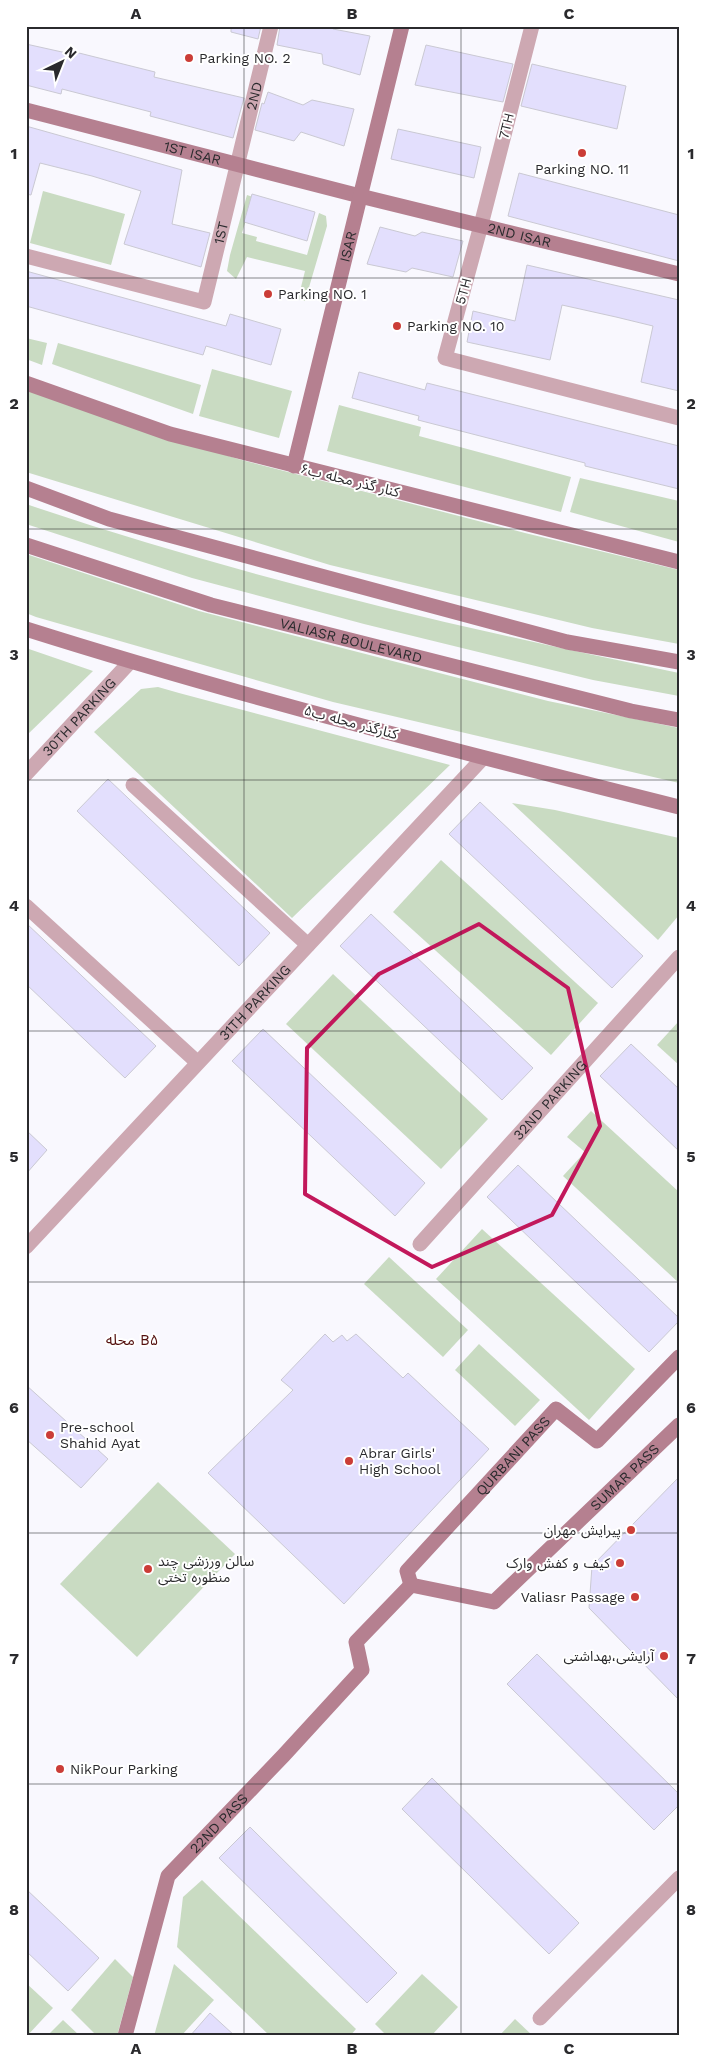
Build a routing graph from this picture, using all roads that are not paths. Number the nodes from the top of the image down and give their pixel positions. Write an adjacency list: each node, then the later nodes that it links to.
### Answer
1 (271, 26): 5 (street, 2ND)
2 (402, 26): 6 (street, ISAR)
3 (532, 26): 7 (street, 7TH)
4 (26, 110): 5 (street, 1ST ISAR)
5 (236, 164): 6 (street, 1ST ISAR); 8 (street, 1ST)
6 (360, 196): 7 (street, 2ND ISAR); 12 (street, ISAR)
7 (481, 225): 9 (street, 2ND ISAR); 11 (street, 5TH)
8 (26, 256)
9 (679, 274)
10 (26, 383): 12 (street, کنار گذر محله ب۶)
11 (679, 418)
12 (294, 466): 15 (street, کنار گذر محله ب۶)
13 (26, 488): 18 (street)
14 (26, 545): 19 (street, VALIASR BOULEVARD)
15 (679, 562)
16 (26, 629): 17 (street, کنارگذر محله ب۵)
17 (130, 662): 20 (street, کنارگذر محله ب۵); 21 (street, 30TH PARKING)
18 (679, 662)
19 (679, 720)
20 (483, 758): 23 (street, کنارگذر محله ب۵); 25 (street, 31TH PARKING)
21 (26, 774)
22 (133, 785): 25 (street)
23 (679, 807)
24 (26, 906): 27 (street)
25 (308, 945): 27 (street, 31TH PARKING)
26 (679, 957): 28 (street, 32ND PARKING)
27 (197, 1062): 29 (street, 31TH PARKING)
28 (420, 1244)
29 (26, 1247)
30 (679, 1357): 32 (street, QURBANI PASS)
31 (679, 1425): 32 (street, SUMAR PASS)
32 (411, 1585): 35 (street, 22ND PASS)
33 (679, 1878): 34 (street)
34 (540, 2018)
35 (125, 2036)

